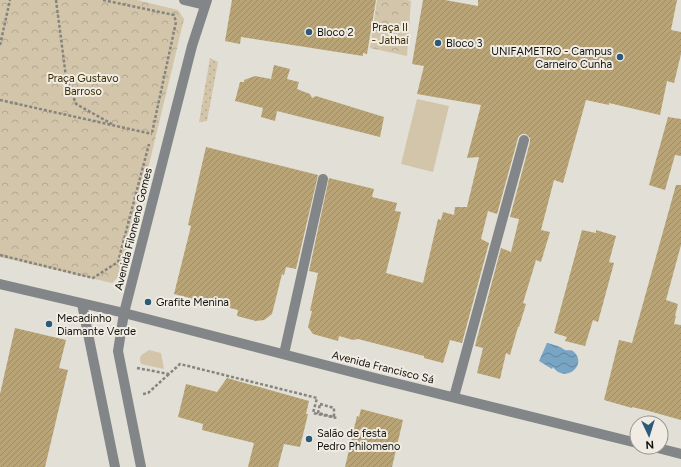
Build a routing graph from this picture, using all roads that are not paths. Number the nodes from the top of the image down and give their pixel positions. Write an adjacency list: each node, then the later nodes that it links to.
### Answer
1 (184, 0): 2 (street)
2 (206, 2): 7 (street, Avenida Filomeno Gomes)
3 (524, 140): 9 (street)
4 (324, 179): 8 (street)
5 (0, 284): 6 (street, Avenida Francisco Sá)
6 (82, 304): 7 (street, Avenida Francisco Sá); 13 (street)
7 (124, 313): 8 (street, Avenida Francisco Sá); 14 (street, Avenida Filomeno Gomes)
8 (284, 354): 9 (street, Avenida Francisco Sá)
9 (454, 397): 10 (street, Avenida Francisco Sá)
10 (629, 441)
11 (669, 451): 12 (street)
12 (681, 454)
13 (115, 467)
14 (141, 467)

